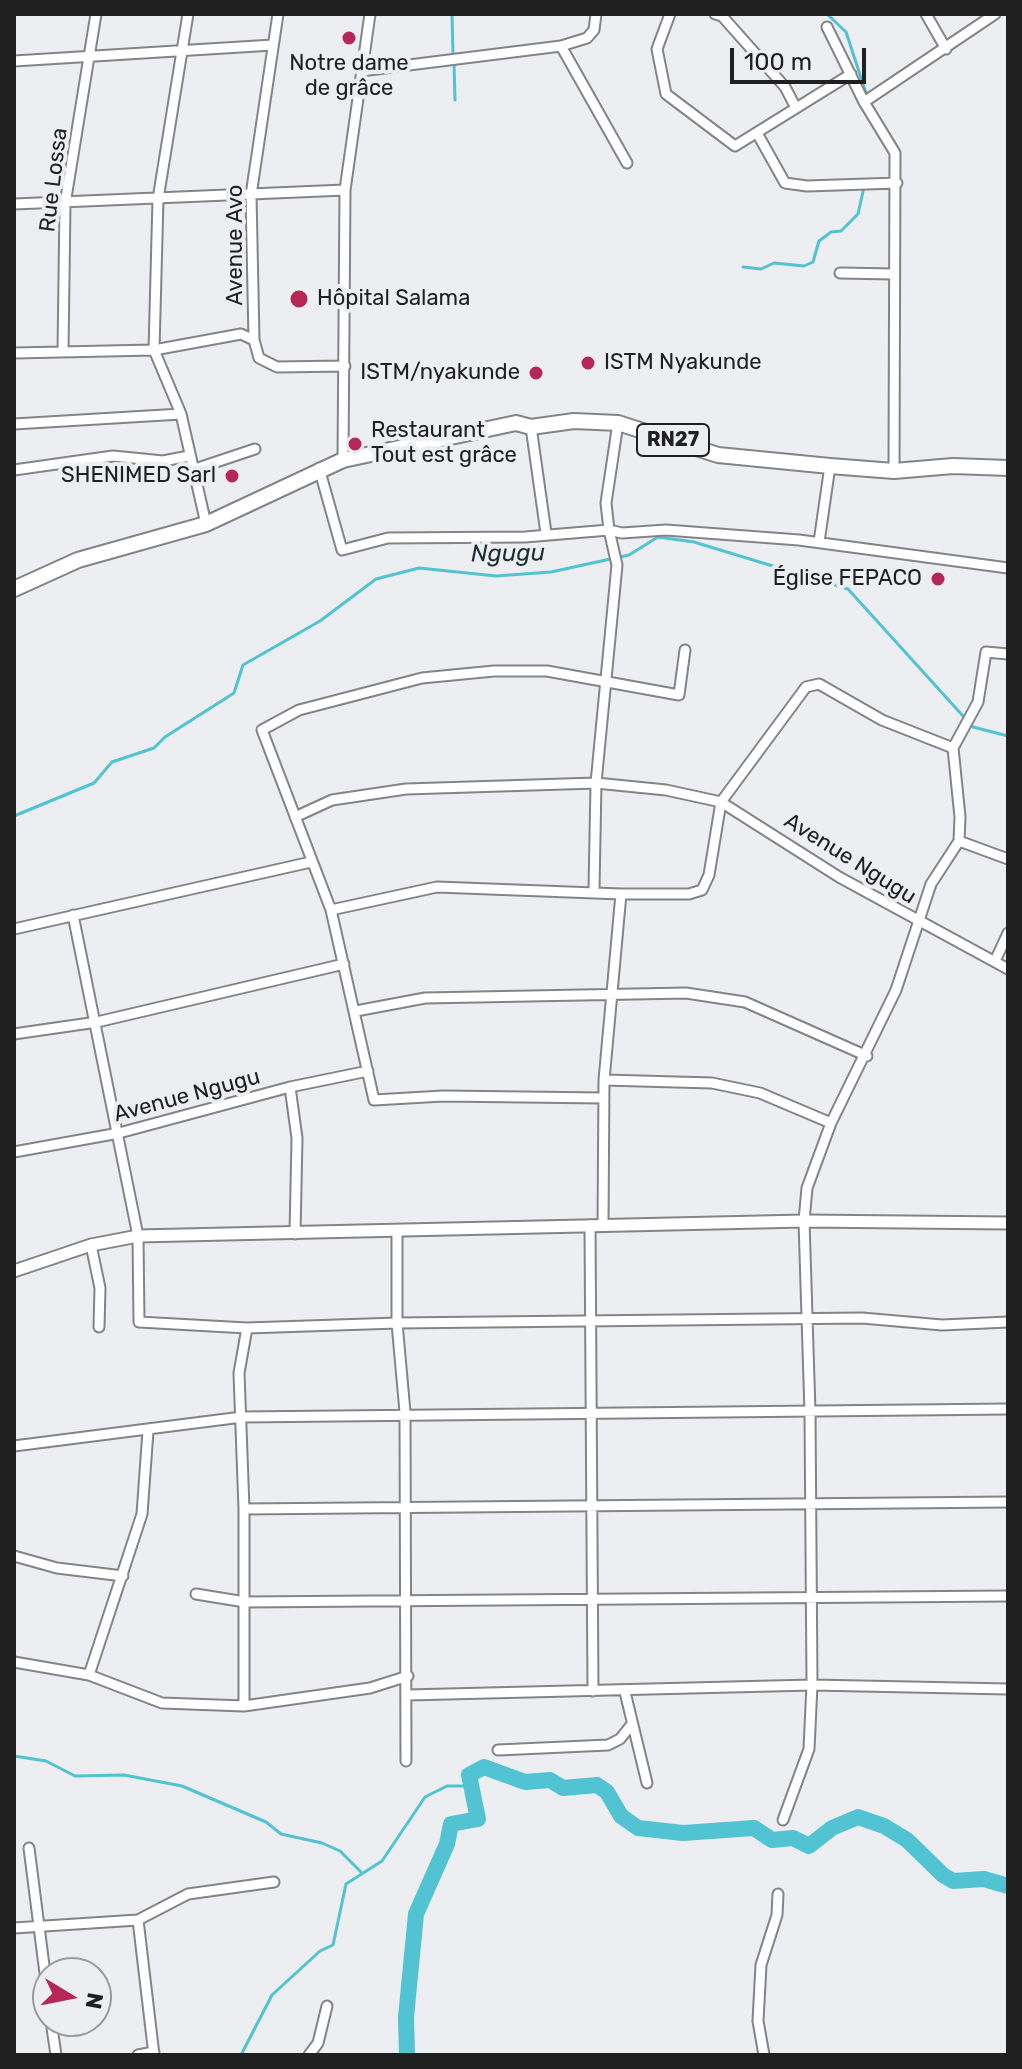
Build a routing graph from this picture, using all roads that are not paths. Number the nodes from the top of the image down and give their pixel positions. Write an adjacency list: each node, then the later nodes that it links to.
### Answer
1 (96, 14): 15 (street, Rue Lossa)
2 (188, 14): 14 (street)
3 (278, 14): 11 (street, Avenue Avo)
4 (370, 14): 17 (street)
5 (596, 14): 12 (street)
6 (670, 14): 21 (street)
7 (715, 14): 20 (street)
8 (926, 14): 13 (street)
9 (995, 14): 13 (street)
10 (827, 27): 18 (street)
11 (273, 45): 14 (street); 25 (street, Avenue Avo)
12 (561, 46): 17 (street); 22 (street)
13 (946, 49): 19 (street)
14 (183, 52): 15 (street); 26 (street)
15 (90, 56): 16 (street); 28 (street, Rue Lossa)
16 (14, 61)
17 (361, 71): 24 (street)
18 (851, 74): 19 (street); 20 (street)
19 (867, 101): 23 (street)
20 (796, 108): 21 (street)
21 (757, 133): 23 (street)
22 (627, 163)
23 (897, 183): 30 (street)
24 (345, 190): 25 (street); 35 (street)
25 (251, 195): 26 (street); 31 (street, Avenue Avo)
26 (158, 199): 28 (street); 32 (street)
27 (14, 204): 28 (street)
28 (65, 204): 33 (street, Rue Lossa)
29 (840, 273): 30 (street)
30 (894, 274): 48 (street)
31 (254, 340): 32 (street); 35 (street)
32 (154, 350): 33 (street); 36 (street)
33 (63, 351): 34 (street)
34 (14, 353)
35 (345, 366): 42 (street)
36 (181, 414): 38 (street); 41 (street)
37 (618, 423): 39 (main road, RN27); 43 (main road, RN27); 50 (street)
38 (14, 424)
39 (531, 427): 42 (main road, RN27); 51 (street)
40 (255, 449): 47 (street)
41 (189, 456): 46 (street); 47 (street)
42 (343, 460): 44 (main road, RN27)
43 (830, 466): 48 (main road, RN27); 52 (street)
44 (319, 468): 49 (main road, RN27); 51 (street)
45 (1008, 468): 48 (main road, RN27)
46 (14, 470)
47 (192, 470): 49 (street)
48 (894, 471)
49 (206, 524): 54 (main road, RN27)
50 (609, 530): 51 (street); 52 (street); 57 (street)
51 (546, 533)
52 (819, 542): 53 (street)
53 (1008, 568)
54 (14, 589)
55 (685, 650): 57 (street)
56 (1008, 654): 58 (street)
57 (604, 680): 59 (street); 61 (street)
58 (953, 748): 60 (street); 62 (street)
59 (596, 783): 60 (street, Avenue Ngugu); 61 (street); 65 (street)
60 (721, 802): 66 (street); 69 (street, Avenue Ngugu)
61 (295, 817): 64 (street)
62 (959, 841): 63 (street); 69 (street)
63 (1008, 859)
64 (311, 862): 67 (street); 68 (street)
65 (594, 890): 66 (street); 67 (street)
66 (621, 894): 75 (street)
67 (331, 910): 73 (street)
68 (73, 915): 70 (street); 77 (street)
69 (919, 923): 72 (street, Avenue Ngugu); 79 (street)
70 (14, 929)
71 (1008, 933): 72 (street)
72 (995, 961): 74 (street, Avenue Ngugu)
73 (344, 964): 76 (street); 77 (street)
74 (1008, 969)
75 (610, 992): 76 (street); 79 (street); 81 (street)
76 (356, 1011): 80 (street)
77 (97, 1022): 78 (street); 85 (street)
78 (14, 1034)
79 (867, 1056): 84 (street)
80 (368, 1071): 82 (street, Avenue Ngugu); 83 (street)
81 (604, 1080): 83 (street); 84 (street)
82 (290, 1087): 85 (street, Avenue Ngugu); 91 (street)
83 (603, 1098): 89 (street)
84 (831, 1123): 87 (street)
85 (119, 1133): 86 (street, Avenue Ngugu); 92 (street)
86 (14, 1152)
87 (804, 1221): 88 (street); 89 (street); 96 (street)
88 (1008, 1223)
89 (597, 1225): 90 (street); 95 (street)
90 (397, 1230): 91 (street); 98 (street)
91 (295, 1234): 92 (street)
92 (138, 1236): 93 (street); 100 (street)
93 (91, 1245): 94 (street); 99 (street)
94 (14, 1271)
95 (590, 1320): 96 (street); 98 (street); 104 (street)
96 (807, 1321): 97 (street); 103 (street)
97 (1008, 1322)
98 (397, 1323): 100 (street); 102 (street)
99 (99, 1327)
100 (247, 1328): 105 (street)
101 (1008, 1409): 103 (street)
102 (405, 1412): 104 (street); 105 (street); 111 (street)
103 (810, 1412): 104 (street); 110 (street)
104 (589, 1415): 109 (street)
105 (242, 1417): 106 (street); 112 (street)
106 (148, 1431): 107 (street); 114 (street)
107 (14, 1446)
108 (1008, 1502): 110 (street)
109 (592, 1505): 110 (street); 111 (street); 119 (street)
110 (810, 1505): 117 (street)
111 (404, 1506): 112 (street); 118 (street)
112 (244, 1509): 120 (street)
113 (14, 1556): 114 (street)
114 (123, 1576): 122 (street)
115 (196, 1594): 120 (street)
116 (1008, 1596): 117 (street)
117 (811, 1597): 119 (street); 124 (street)
118 (407, 1601): 119 (street); 120 (street); 123 (street)
119 (595, 1601): 126 (street)
120 (245, 1602): 129 (street)
121 (14, 1662): 122 (street)
122 (89, 1675): 129 (street)
123 (408, 1676): 128 (street); 129 (street)
124 (812, 1685): 125 (street); 127 (street); 134 (street)
125 (1008, 1689)
126 (593, 1691): 127 (street); 128 (street)
127 (625, 1692): 130 (street)
128 (407, 1695): 132 (street)
129 (244, 1706)
130 (632, 1724): 131 (street); 133 (street)
131 (498, 1750)
132 (406, 1761)
133 (647, 1783)
134 (783, 1820)
135 (29, 1848): 139 (street)
136 (274, 1882): 138 (street)
137 (778, 1894): 146 (street)
138 (138, 1920): 139 (street); 143 (street)
139 (38, 1925): 140 (street); 141 (street)
140 (14, 1928)
141 (42, 1957)
142 (327, 2006): 145 (street)
143 (154, 2053): 144 (street)
144 (138, 2055)
145 (309, 2055)
146 (764, 2055)

